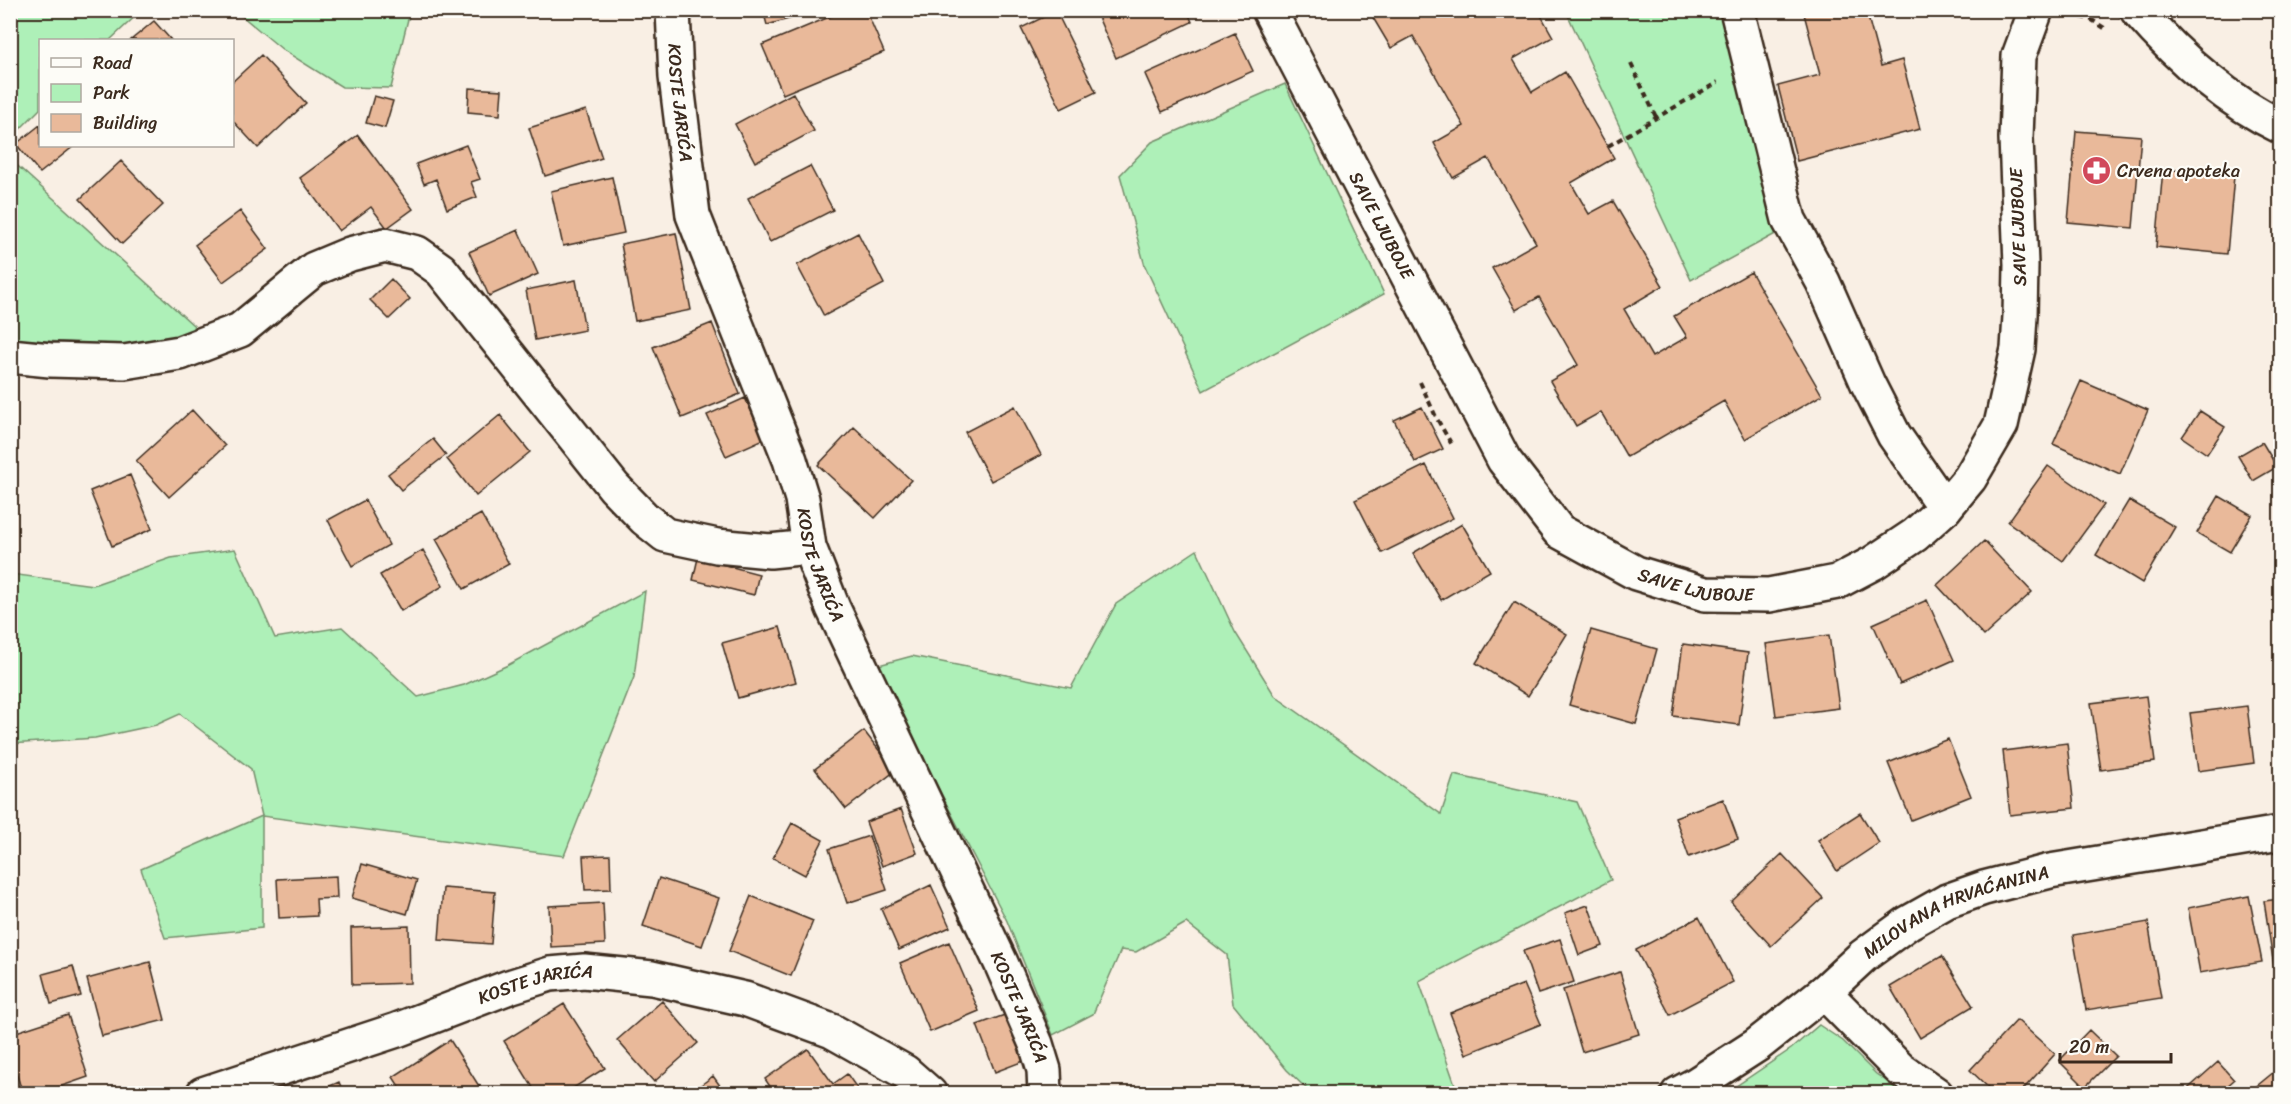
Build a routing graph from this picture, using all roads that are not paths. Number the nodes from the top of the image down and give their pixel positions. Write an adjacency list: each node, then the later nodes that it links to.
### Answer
1 (673, 10): 11 (street, KOSTE JARIĆA)
2 (1269, 10): 10 (street, SAVE LJUBOJE)
3 (1737, 10): 10 (street)
4 (2017, 10): 7 (street, SAVE LJUBOJE)
5 (2137, 10): 8 (street)
6 (2050, 14): 7 (street, SAVE LJUBOJE)
7 (2019, 56): 10 (street, SAVE LJUBOJE)
8 (2280, 126)
9 (10, 356): 11 (street)
10 (1945, 508)
11 (809, 548): 16 (street, KOSTE JARIĆA)
12 (2280, 832): 13 (street, MILOVANA HRVAĆANINA)
13 (1824, 992): 17 (street, MILOVANA HRVAĆANINA); 18 (street)
14 (203, 1094): 15 (street, KOSTE JARIĆA)
15 (930, 1094)
16 (1045, 1094)
17 (1678, 1094)
18 (1936, 1094)

